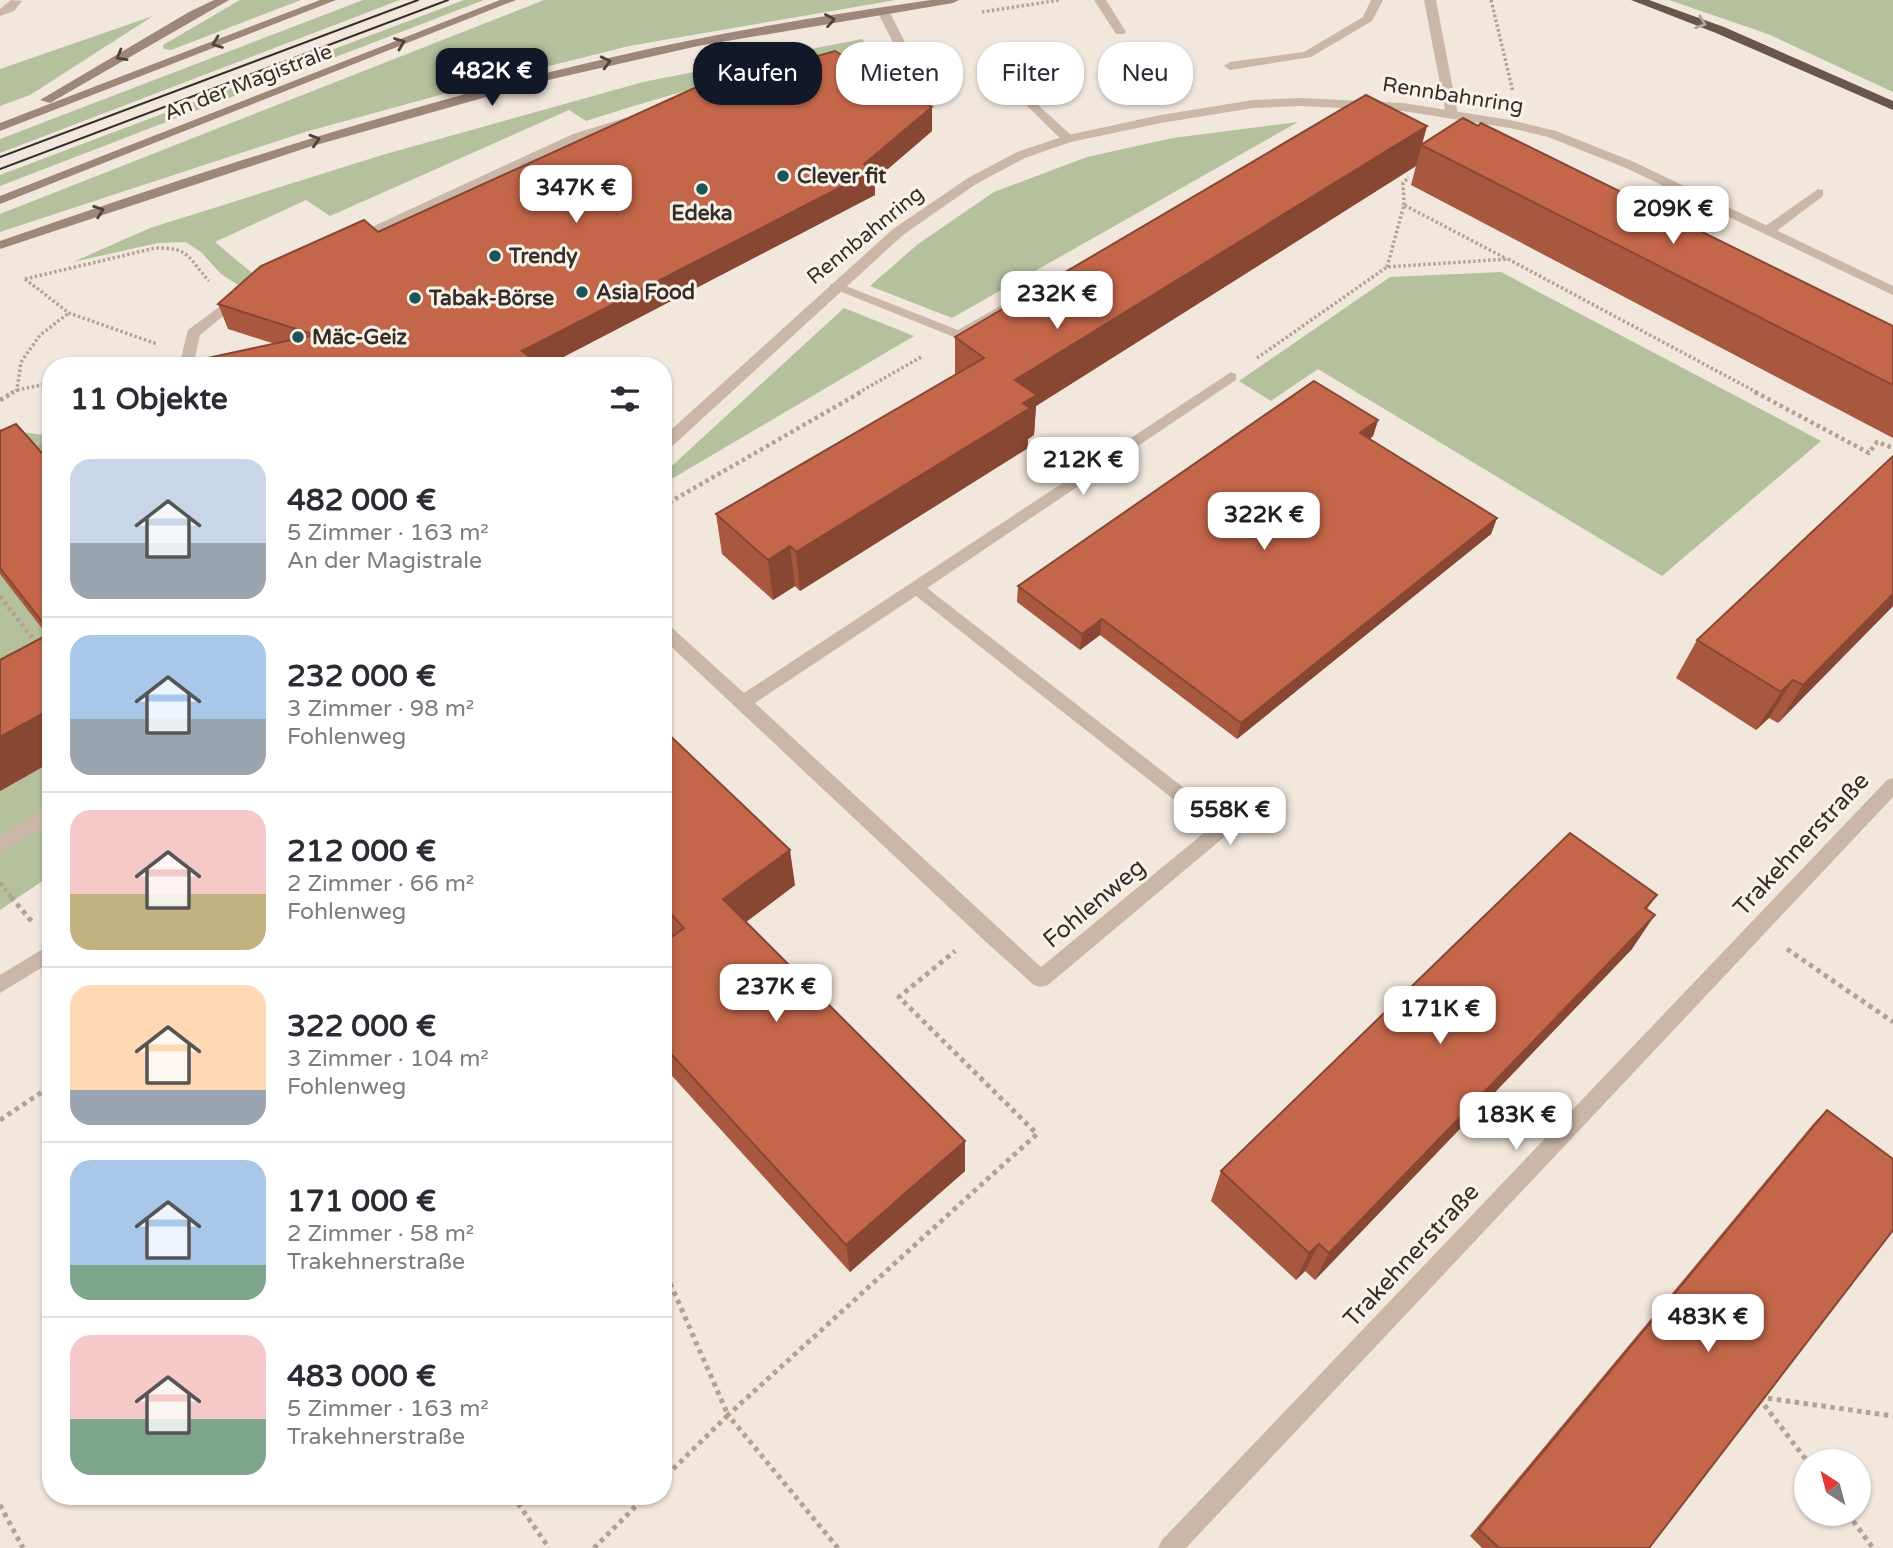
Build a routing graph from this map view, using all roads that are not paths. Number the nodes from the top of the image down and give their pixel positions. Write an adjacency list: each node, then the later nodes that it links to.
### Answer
1 (223, 0): 21 (main road, one-way to 21)
2 (330, 0): 21 (main road, An der Magistrale, one-way to 21)
3 (510, 0): 24 (main road, An der Magistrale, one-way to 3)
4 (953, 0): 10 (main road)
5 (1100, 0): 12 (street)
6 (1377, 0): 13 (street)
7 (1430, 0): 18 (street)
8 (1637, 0): 17 (highway, one-way to 17)
9 (16, 1): 11 (street)
10 (883, 11): 14 (street); 27 (main road, one-way to 10)
11 (0, 13)
12 (1120, 32)
13 (1230, 66)
14 (822, 71)
15 (1353, 104): 18 (street, Rennbahnring); 20 (street); 22 (street, Rennbahnring)
16 (1033, 105): 22 (street)
17 (1893, 106)
18 (1452, 115): 25 (street, Rennbahnring)
19 (643, 117): 26 (street)
20 (1329, 118)
21 (0, 127)
22 (1068, 139): 29 (street, Rennbahnring)
23 (1818, 193): 25 (street)
24 (0, 200)
25 (1769, 230): 30 (street, Rennbahnring)
26 (343, 244)
27 (0, 245)
28 (1066, 272): 29 (street)
29 (835, 287): 34 (street, Rennbahnring)
30 (1893, 291)
31 (241, 295): 32 (street)
32 (188, 357)
33 (1231, 377): 35 (street)
34 (672, 438)
35 (916, 588): 37 (street); 37 (street, Fohlenweg)
36 (672, 637): 37 (street, Fohlenweg)
37 (742, 703)
38 (1893, 785): 43 (street, Trakehnerstraße)
39 (42, 818): 40 (street)
40 (0, 846)
41 (42, 958): 42 (street)
42 (0, 985)
43 (1170, 1548)

